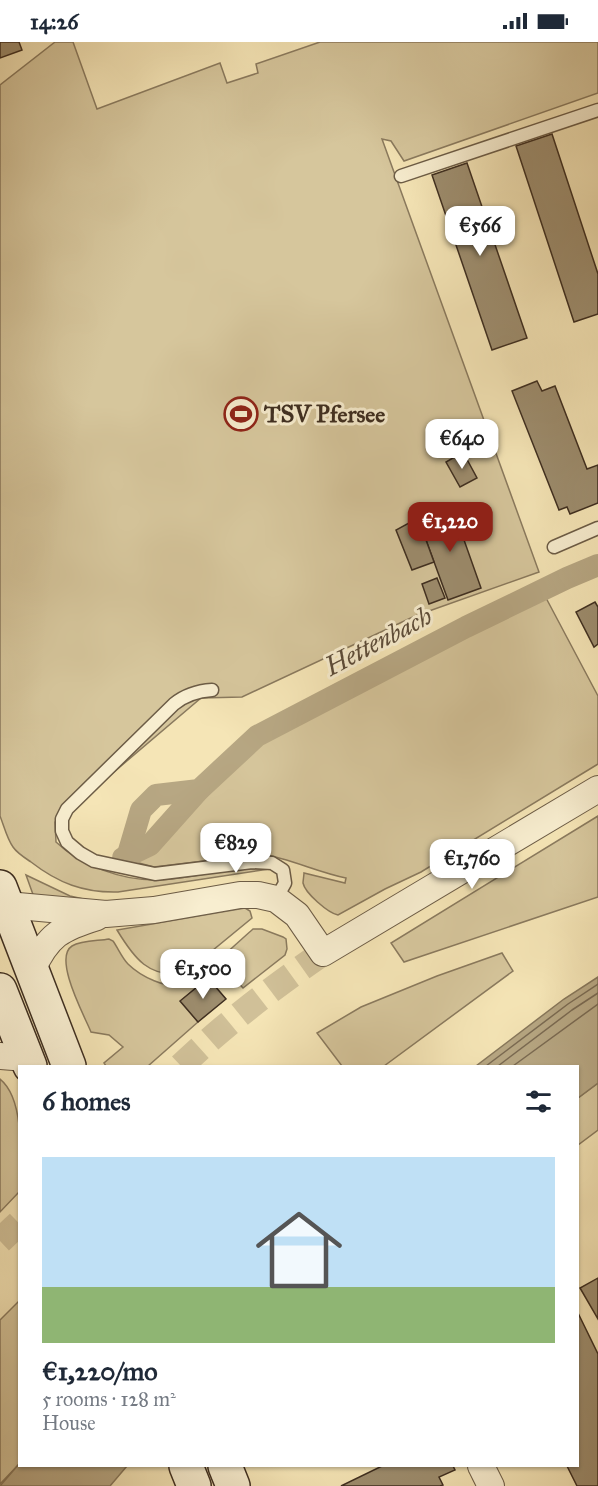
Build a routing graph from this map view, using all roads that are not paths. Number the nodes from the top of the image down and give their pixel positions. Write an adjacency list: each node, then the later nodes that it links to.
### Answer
1 (598, 110): 2 (lane)
2 (401, 176)
3 (598, 528): 4 (lane)
4 (554, 547)
5 (212, 690): 8 (lane)
6 (598, 789): 8 (street)
7 (3, 896): 9 (street); 10 (main road)
8 (276, 899): 9 (street)
9 (106, 914): 10 (street)
10 (32, 970): 13 (main road)
11 (0, 990): 12 (main road)
12 (19, 1060)
13 (69, 1065)
14 (225, 1467): 15 (main road)
15 (233, 1486)

